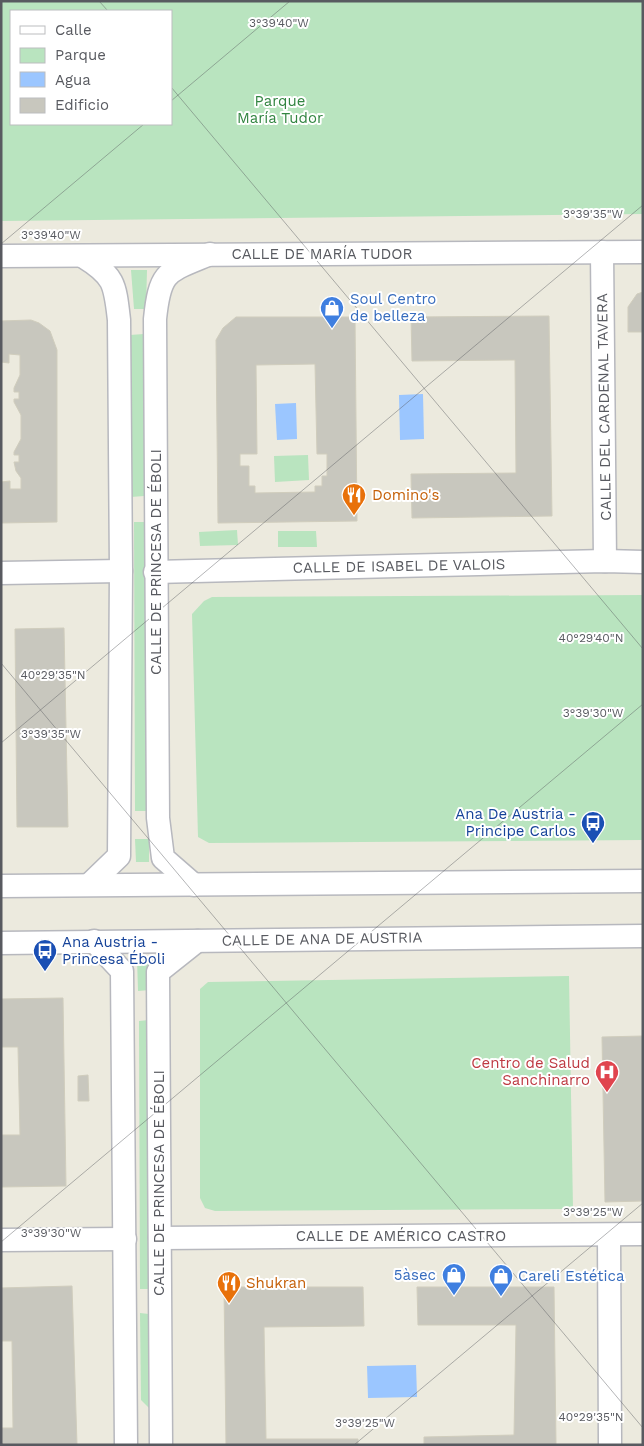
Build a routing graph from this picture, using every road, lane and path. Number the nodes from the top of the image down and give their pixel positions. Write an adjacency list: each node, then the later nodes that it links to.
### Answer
1 (602, 252): 2 (street, CALLE DE MARÍA TUDOR); 3 (street, CALLE DE MARÍA TUDOR); 6 (street, CALLE DEL CARDENAL TAVERA)
2 (643, 252)
3 (210, 254): 5 (street, CALLE DE MARÍA TUDOR); 10 (street, CALLE DE PRINCESA DE ÉBOLI)
4 (1, 256): 5 (street, CALLE DE MARÍA TUDOR)
5 (84, 257): 8 (street)
6 (605, 561): 7 (street, CALLE DE ISABEL DE VALOIS); 10 (street, CALLE DE ISABEL DE VALOIS)
7 (643, 562)
8 (121, 571): 9 (street); 12 (street)
9 (1, 572)
10 (156, 572): 13 (street, CALLE DE PRINCESA DE ÉBOLI)
11 (643, 880): 13 (street)
12 (90, 884): 13 (street); 14 (street)
13 (194, 885)
14 (1, 886)
15 (643, 936): 16 (street, CALLE DE ANA DE AUSTRIA)
16 (198, 940): 17 (street, CALLE DE ANA DE AUSTRIA); 21 (street, CALLE DE PRINCESA DE ÉBOLI)
17 (94, 941): 18 (street, CALLE DE ANA DE AUSTRIA); 22 (street)
18 (1, 943)
19 (643, 1234): 20 (street, CALLE DE AMÉRICO CASTRO)
20 (609, 1235): 21 (street, CALLE DE AMÉRICO CASTRO); 28 (street)
21 (160, 1238): 27 (street, CALLE DE PRINCESA DE ÉBOLI)
22 (125, 1239): 23 (street); 24 (street)
23 (1, 1240)
24 (126, 1408): 25 (street); 26 (street)
25 (126, 1445)
26 (142, 1445)
27 (161, 1445)
28 (610, 1445)

